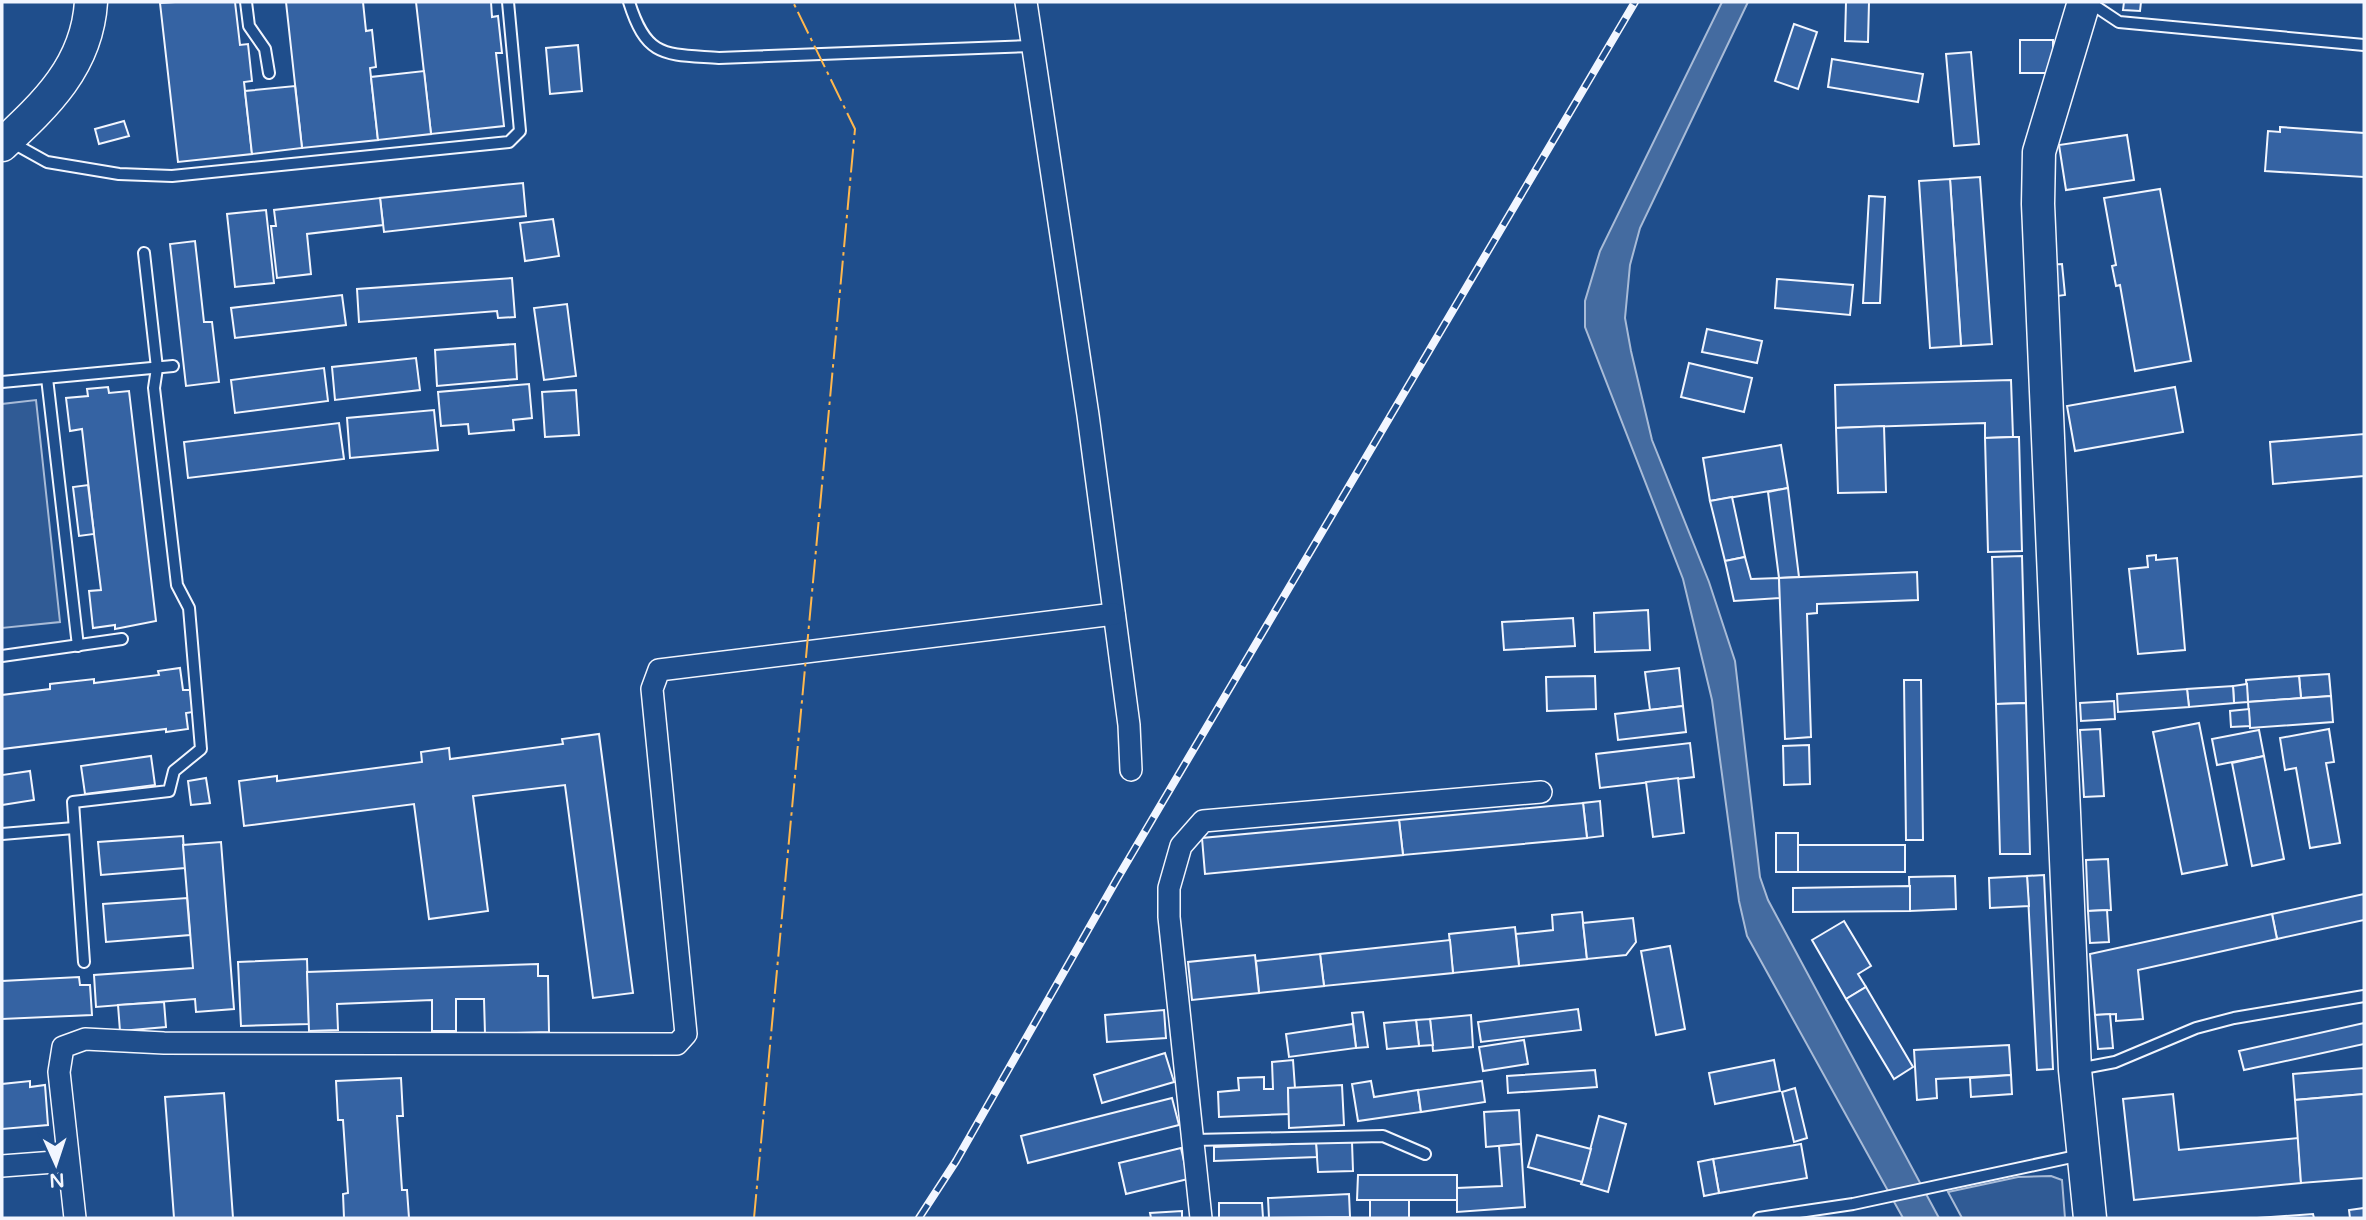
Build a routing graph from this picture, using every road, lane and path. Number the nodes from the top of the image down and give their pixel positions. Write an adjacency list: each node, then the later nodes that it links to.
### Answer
1 (91, 2): 11 (street)
2 (246, 2): 10 (lane)
3 (508, 2): 11 (lane)
4 (629, 2): 9 (lane)
5 (1026, 2): 9 (street)
6 (2084, 2): 27 (street)
7 (2089, 2): 8 (lane)
8 (2364, 45)
9 (1032, 46): 17 (street)
10 (269, 73)
11 (4, 142)
12 (144, 253): 14 (lane)
13 (173, 366): 14 (lane)
14 (157, 368): 15 (lane); 23 (lane)
15 (47, 378): 16 (lane); 19 (lane)
16 (2, 382)
17 (1114, 614): 21 (street); 31 (street)
18 (122, 639): 19 (lane)
19 (78, 646): 20 (lane)
20 (2, 656)
21 (1131, 770)
22 (1541, 792): 28 (street)
23 (74, 828): 24 (lane); 25 (lane)
24 (2, 834)
25 (84, 962)
26 (2364, 996): 27 (lane)
27 (2076, 1070): 30 (street)
28 (1194, 1140): 29 (lane); 34 (street)
29 (1425, 1154)
30 (2084, 1155): 35 (lane); 36 (street)
31 (68, 1161): 32 (street); 33 (street)
32 (2, 1166)
33 (75, 1218)
34 (1201, 1218)
35 (1759, 1218)
36 (2090, 1218)

